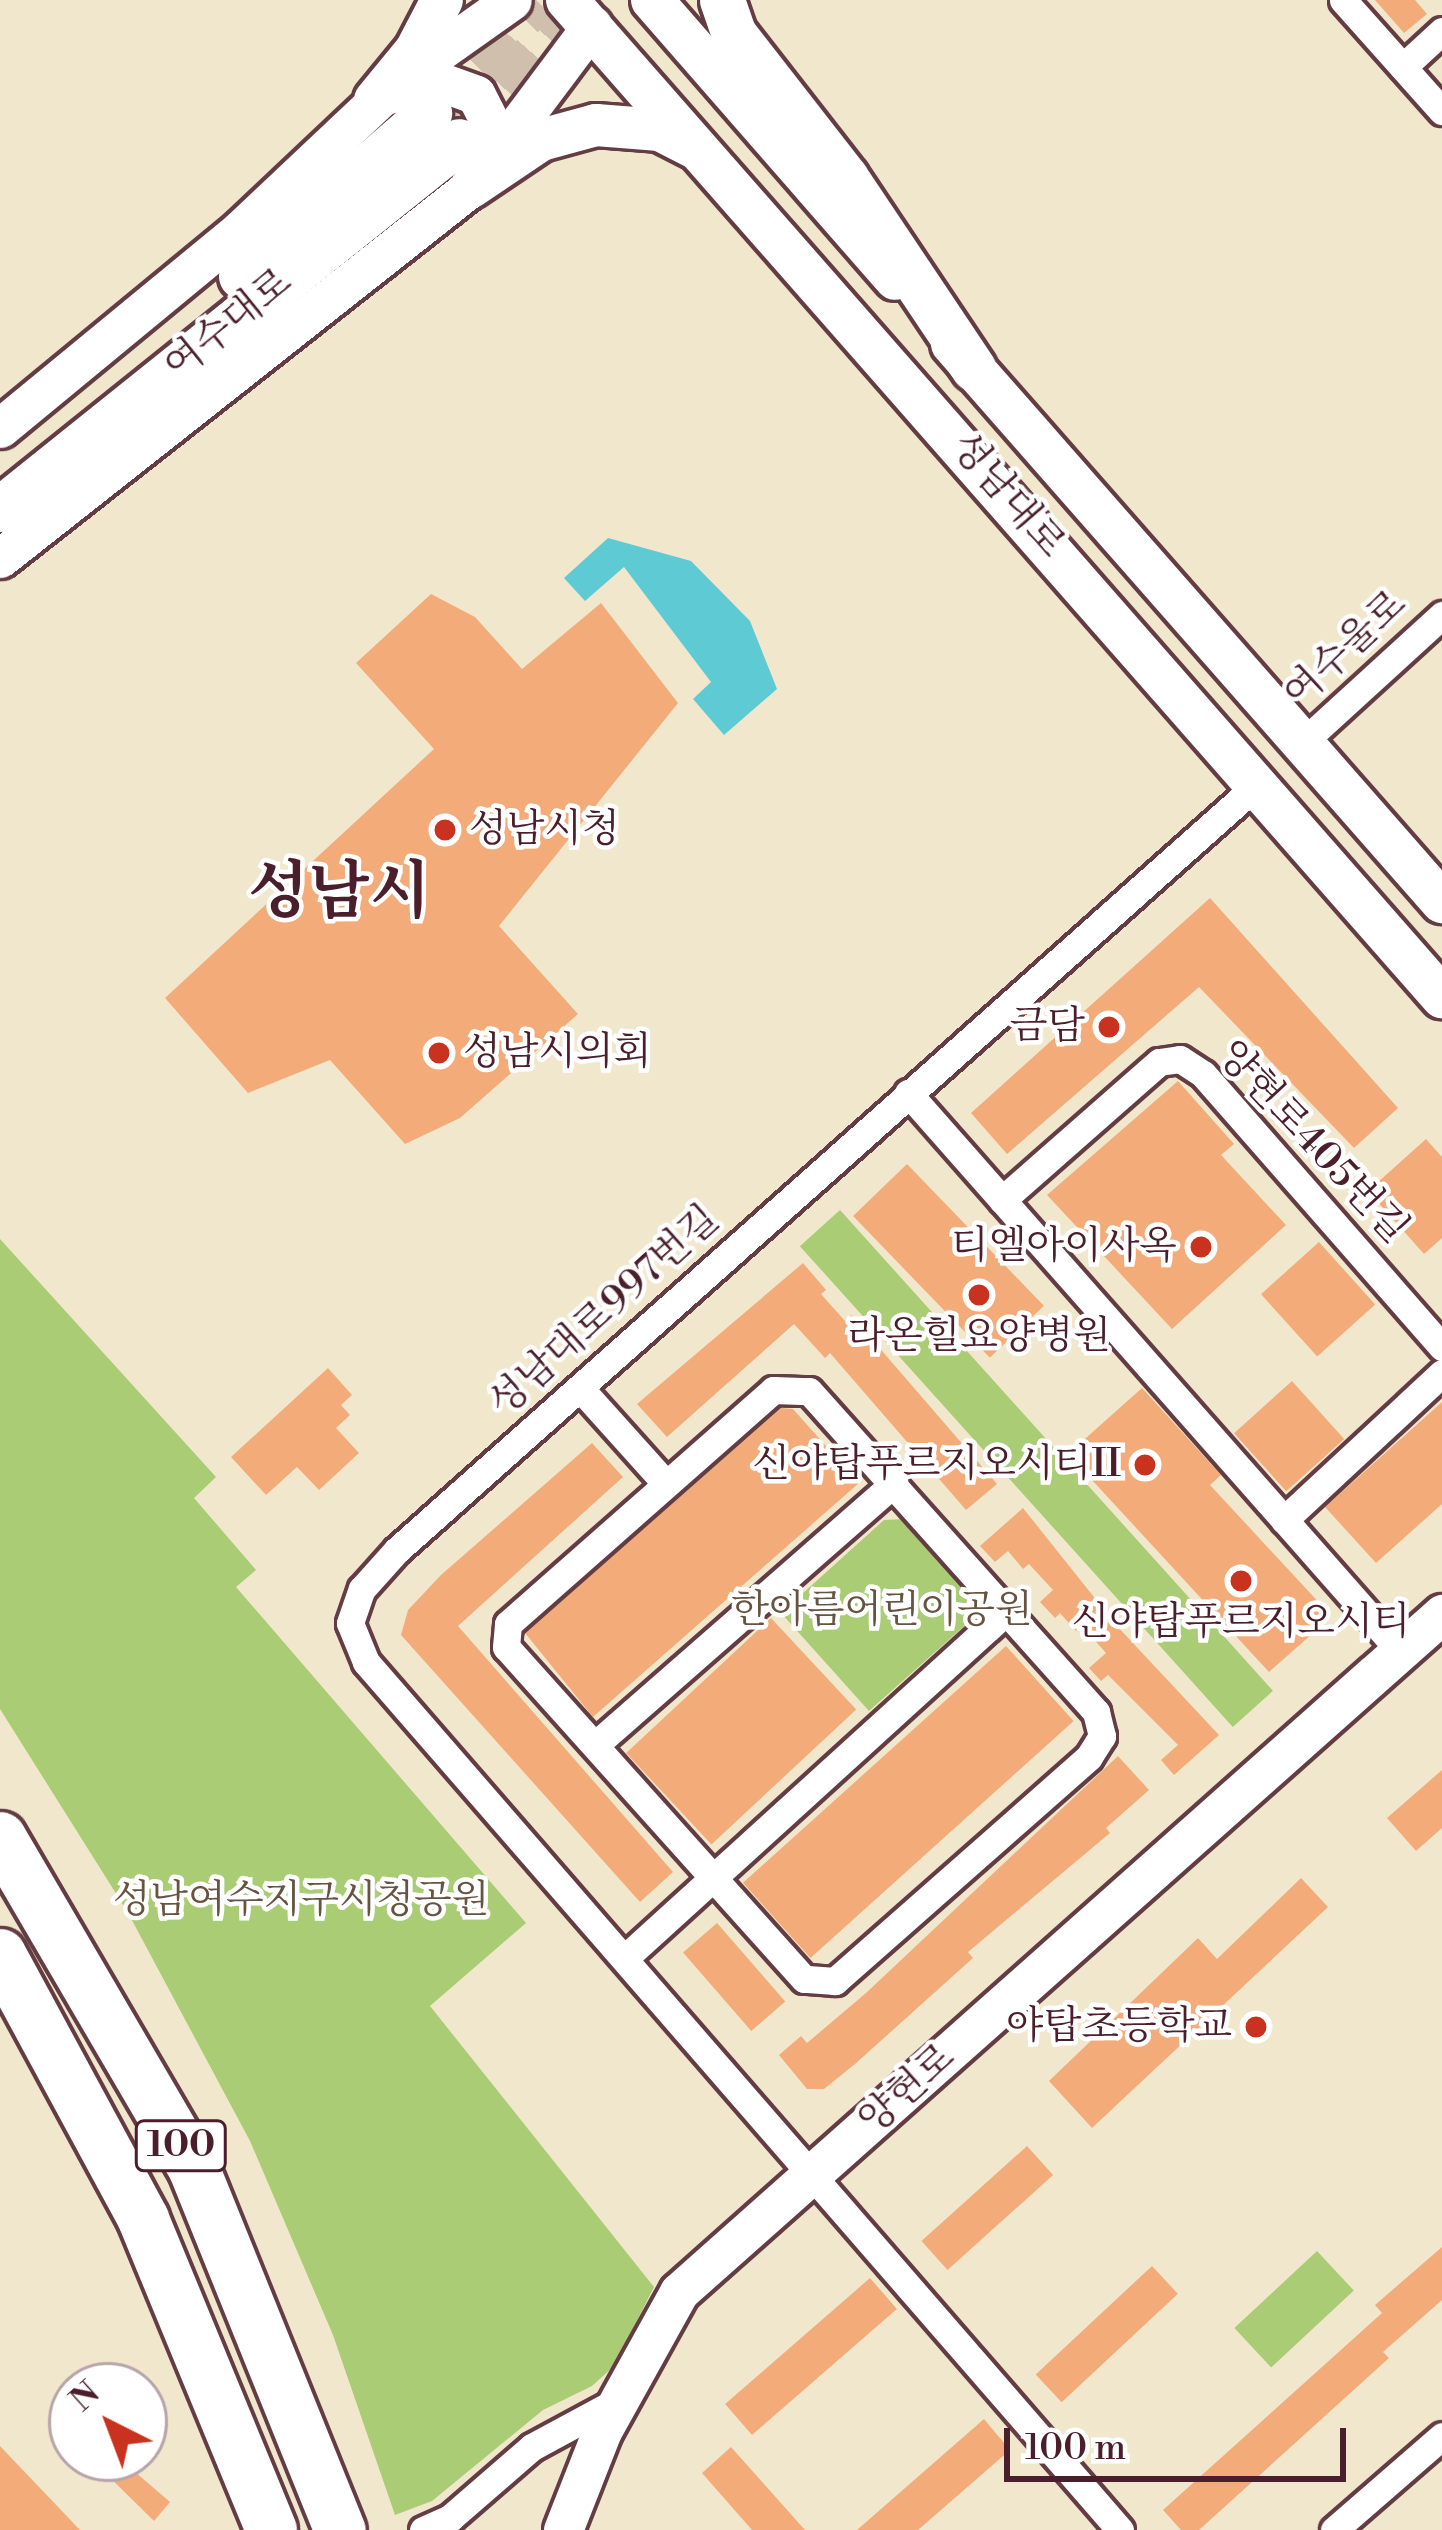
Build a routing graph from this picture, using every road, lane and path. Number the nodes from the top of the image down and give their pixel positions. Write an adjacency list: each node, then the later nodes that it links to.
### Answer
1 (442, 0): 9 (main road)
2 (512, 0): 9 (main road)
3 (652, 0): 13 (main road, 성남대로)
4 (722, 0): 13 (highway)
5 (1343, 0): 8 (street)
6 (591, 8): 11 (main road, 성남대로); 12 (main road)
7 (1442, 32): 8 (street)
8 (1403, 67): 10 (street)
9 (375, 100): 12 (main road); 14 (main road)
10 (1442, 111)
11 (722, 168): 12 (main road); 20 (main road, 성남대로)
12 (472, 187): 17 (main road)
13 (973, 368): 19 (main road, 성남대로)
14 (0, 428)
15 (0, 470): 16 (highway, 여수대로)
16 (0, 509)
17 (0, 557)
18 (1442, 614): 19 (street, 여수울로)
19 (1302, 743): 21 (main road, 성남대로)
20 (1258, 784): 22 (main road, 성남대로); 23 (street, 성남대로997번길)
21 (1442, 902)
22 (1442, 997)
23 (908, 1093): 24 (street); 27 (street, 성남대로997번길)
24 (1002, 1200): 25 (street, 양현로405번길); 30 (street)
25 (1442, 1347)
26 (1442, 1373): 30 (street)
27 (580, 1388): 29 (street); 38 (street, 성남대로997번길)
28 (894, 1483): 29 (street); 31 (street); 34 (street)
29 (666, 1484): 34 (street)
30 (1284, 1520): 33 (street)
31 (1009, 1609): 36 (street); 36 (street)
32 (1442, 1614): 33 (main road, 양현로)
33 (1400, 1651): 39 (main road, 양현로)
34 (596, 1745): 36 (street)
35 (0, 1837): 43 (highway, 100)
36 (713, 1877): 38 (street)
37 (0, 1954): 42 (highway, 100)
38 (626, 1957): 39 (street, 성남대로997번길)
39 (813, 2175): 40 (main road, 양현로); 46 (street, 성남대로997번길)
40 (619, 2400): 44 (street); 45 (main road, 양현로)
41 (1442, 2437): 47 (street)
42 (266, 2517)
43 (340, 2530)
44 (423, 2530)
45 (563, 2530)
46 (1120, 2530)
47 (1334, 2530)

